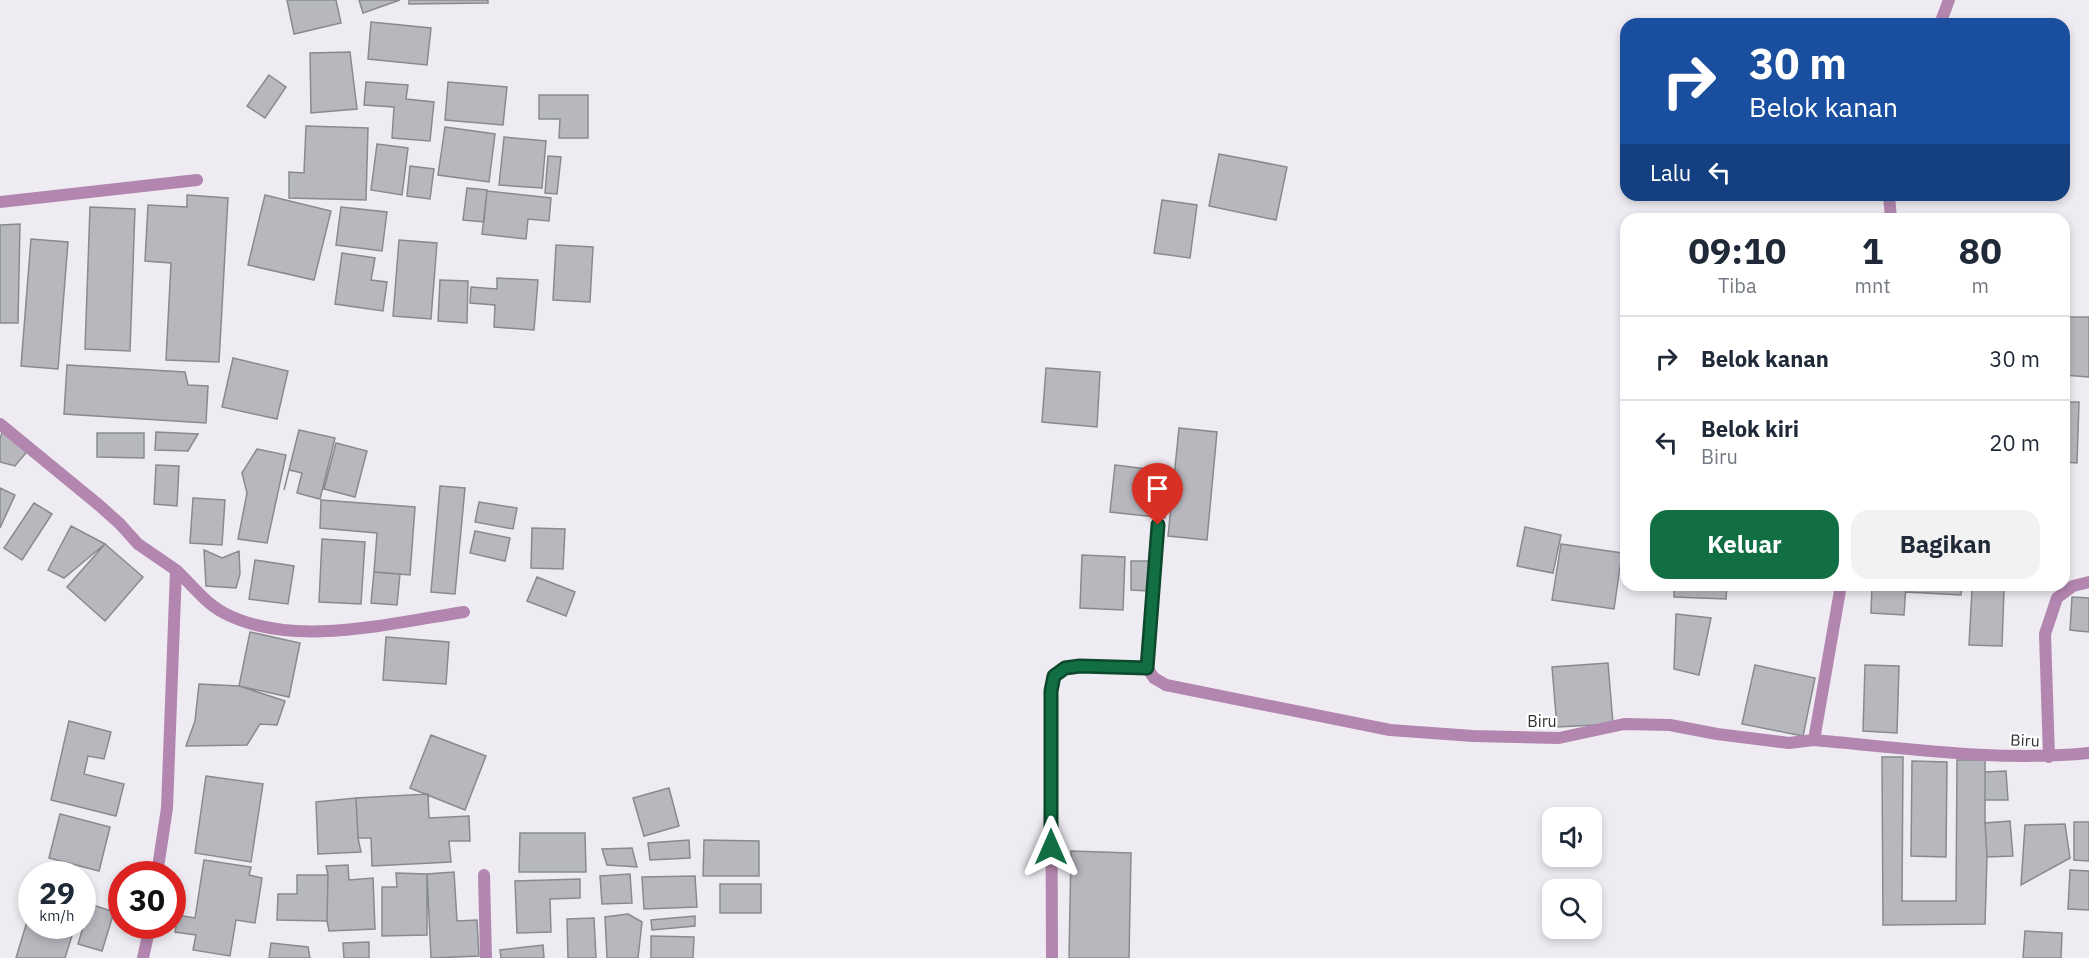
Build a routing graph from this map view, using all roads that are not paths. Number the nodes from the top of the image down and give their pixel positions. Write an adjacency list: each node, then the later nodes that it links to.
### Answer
1 (1949, 0): 2 (street)
2 (1942, 18)
3 (197, 180): 4 (street)
4 (0, 202)
5 (0, 424): 7 (street)
6 (1158, 525): 13 (street)
7 (176, 570): 12 (street); 17 (street)
8 (2089, 582): 9 (street)
9 (2070, 588)
10 (1840, 591): 14 (street)
11 (2066, 591): 16 (street)
12 (464, 612)
13 (1147, 668): 14 (street, Biru); 22 (street)
14 (1814, 740): 16 (street, Biru)
15 (2089, 753): 16 (street, Biru)
16 (2049, 757)
17 (159, 861)
18 (484, 875): 21 (street)
19 (147, 939): 20 (street)
20 (143, 958)
21 (486, 958)
22 (1052, 958)

